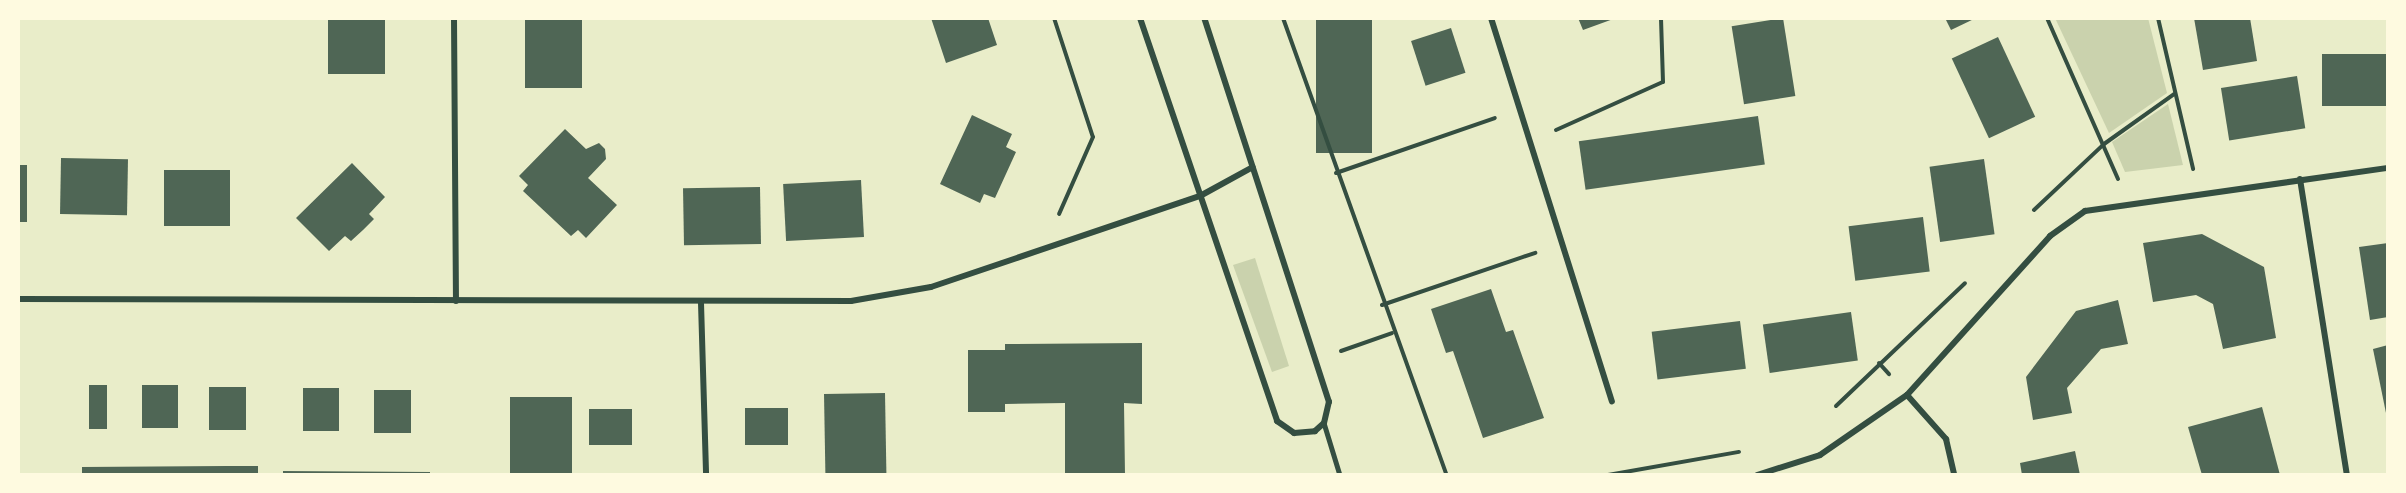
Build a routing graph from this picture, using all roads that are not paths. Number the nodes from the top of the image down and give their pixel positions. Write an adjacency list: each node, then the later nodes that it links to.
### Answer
1 (454, 18): 10 (street)
2 (1140, 18): 8 (street)
3 (1204, 18): 5 (street)
4 (1491, 18): 13 (street)
5 (1253, 167): 8 (street); 14 (street)
6 (2388, 168): 7 (street)
7 (2300, 179): 12 (street); 19 (street)
8 (1200, 196): 11 (street); 14 (street)
9 (18, 299): 10 (street)
10 (456, 301): 11 (street)
11 (701, 303): 15 (street)
12 (1907, 395): 17 (street); 18 (street)
13 (1612, 400)
14 (1324, 423): 16 (lane)
15 (706, 475)
16 (1340, 475)
17 (1757, 475)
18 (1954, 475)
19 (2346, 475)

